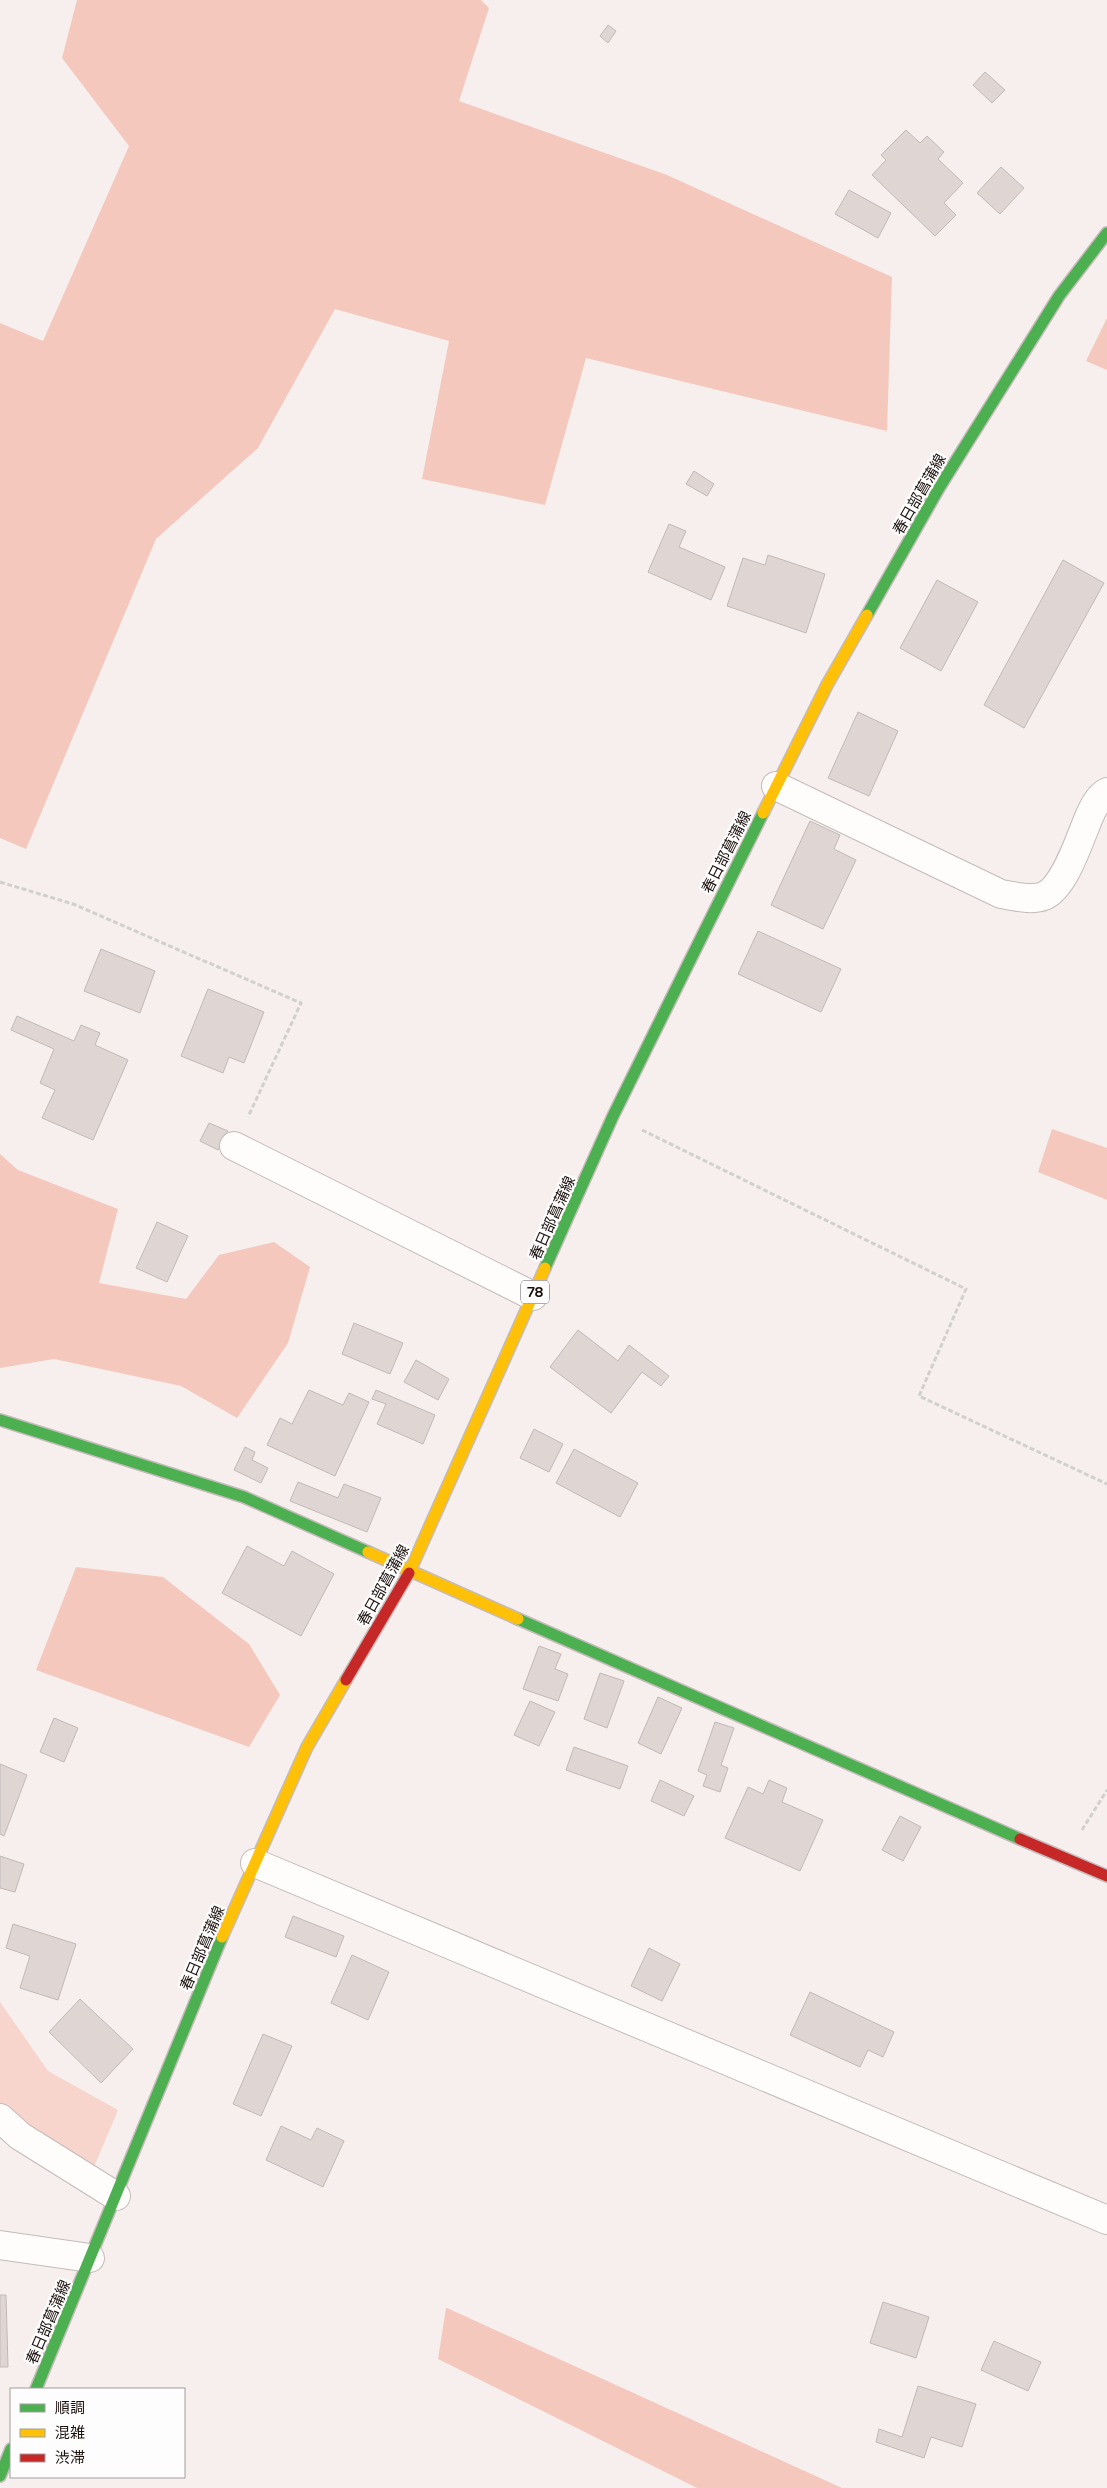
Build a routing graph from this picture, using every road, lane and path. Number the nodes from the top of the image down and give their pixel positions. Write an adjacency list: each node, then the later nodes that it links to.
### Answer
1 (1107, 233): 2 (main road, 春日部菖蒲線 / 78)
2 (776, 786): 3 (street); 5 (main road, 春日部菖蒲線 / 78)
3 (1107, 792)
4 (0, 882): 6 (path)
5 (614, 1116): 7 (main road, 春日部菖蒲線 / 78); 9 (path)
6 (234, 1146): 7 (street)
7 (533, 1296): 10 (main road, 春日部菖蒲線 / 78)
8 (0, 1420): 10 (main road)
9 (1107, 1484)
10 (410, 1571): 12 (main road); 13 (main road, 春日部菖蒲線 / 78)
11 (1107, 1790): 12 (path)
12 (1064, 1858): 14 (main road)
13 (255, 1863): 16 (main road, 春日部菖蒲線 / 78); 17 (street)
14 (1107, 1876)
15 (0, 2118): 16 (street)
16 (116, 2196): 19 (main road, 春日部菖蒲線 / 78)
17 (1107, 2220)
18 (0, 2245): 19 (street)
19 (90, 2258): 20 (main road, 春日部菖蒲線 / 78)
20 (36, 2388)
21 (10, 2451): 22 (main road)
22 (0, 2476)

